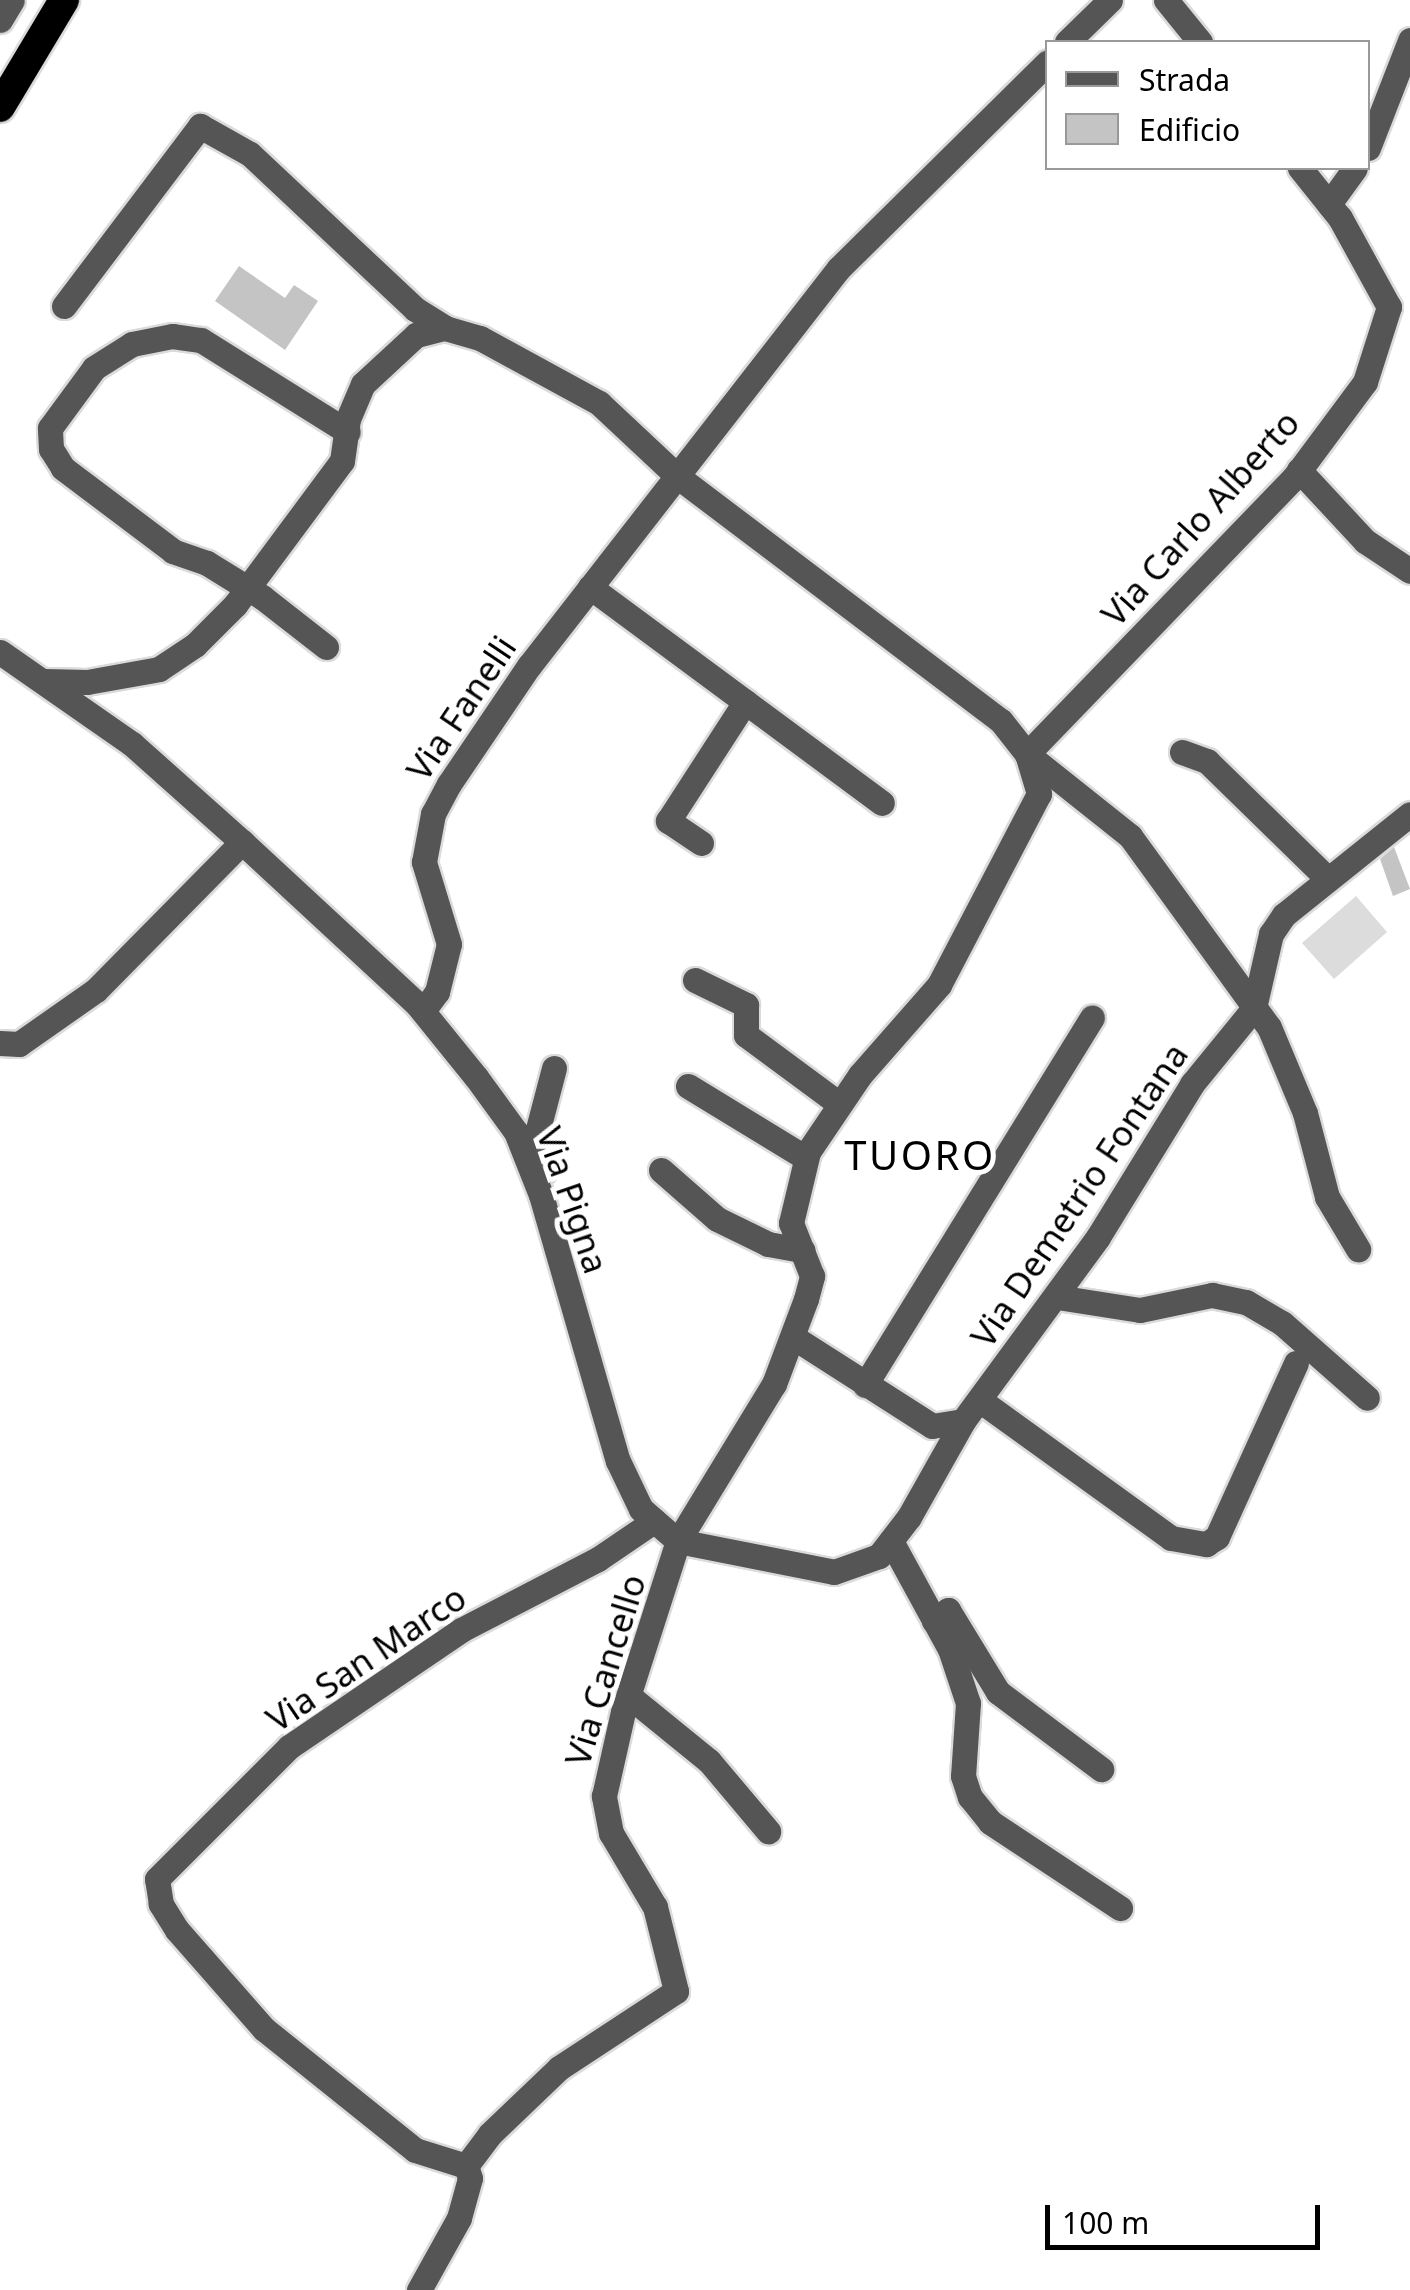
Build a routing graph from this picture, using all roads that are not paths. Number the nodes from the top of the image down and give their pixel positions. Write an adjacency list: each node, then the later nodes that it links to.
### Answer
1 (12, 0): 5 (street)
2 (64, 0): 10 (highway)
3 (1110, 0): 6 (street)
4 (1166, 0): 7 (street)
5 (0, 20)
6 (1069, 40)
7 (1198, 40)
8 (1410, 40): 11 (street)
9 (1045, 65): 19 (street, Via Fanelli)
10 (5, 95)
11 (1370, 143)
12 (1302, 170): 14 (street, Via Carlo Alberto)
13 (1354, 170): 14 (street)
14 (1329, 204): 18 (street, Via Carlo Alberto)
15 (64, 306): 16 (street)
16 (445, 328): 17 (street); 19 (street)
17 (348, 432): 22 (street); 22 (street)
18 (1298, 470): 20 (street); 28 (street, Via Carlo Alberto)
19 (677, 476): 21 (street, Via Fanelli); 28 (street)
20 (1410, 571)
21 (590, 587): 26 (street); 36 (street, Via Fanelli)
22 (248, 588): 23 (street); 25 (street)
23 (326, 647)
24 (0, 652): 25 (street, Via Pigna)
25 (45, 681): 31 (street, Via Pigna)
26 (746, 702): 29 (street); 32 (street)
27 (1182, 752): 33 (street)
28 (1028, 754): 35 (street); 41 (street, Via Cancello)
29 (882, 803)
30 (1410, 814): 33 (street)
31 (242, 842): 36 (street, Via Pigna); 38 (street)
32 (701, 843)
33 (1326, 877): 35 (street)
34 (695, 980): 41 (street)
35 (1254, 1008): 44 (street); 46 (street, Via Demetrio Fontana)
36 (423, 1011): 47 (street, Via Pigna)
37 (1092, 1018): 50 (street)
38 (0, 1043)
39 (554, 1068): 47 (street)
40 (688, 1086): 42 (street)
41 (838, 1103): 42 (street, Via Cancello)
42 (806, 1158): 45 (street, Via Cancello)
43 (661, 1170): 45 (street)
44 (1358, 1249)
45 (802, 1250): 48 (street, Via Cancello)
46 (1057, 1297): 51 (street); 52 (street, Via Demetrio Fontana)
47 (570, 1298): 54 (street, Via Pigna)
48 (793, 1337): 50 (street); 56 (street, Via Cancello)
49 (1296, 1362): 52 (street)
50 (864, 1385): 53 (street)
51 (1368, 1398)
52 (982, 1402): 53 (street, Via Demetrio Fontana)
53 (963, 1421): 55 (street, Via Demetrio Fontana)
54 (654, 1521): 56 (street, Via Pigna); 62 (street, Via San Marco)
55 (891, 1540): 56 (street); 57 (street)
56 (678, 1541): 58 (street, Via Cancello)
57 (934, 1621): 59 (street); 61 (street)
58 (629, 1696): 60 (street); 62 (street, Via Cancello)
59 (1102, 1769)
60 (768, 1831)
61 (1120, 1908)
62 (466, 2166): 63 (street)
63 (419, 2290)

